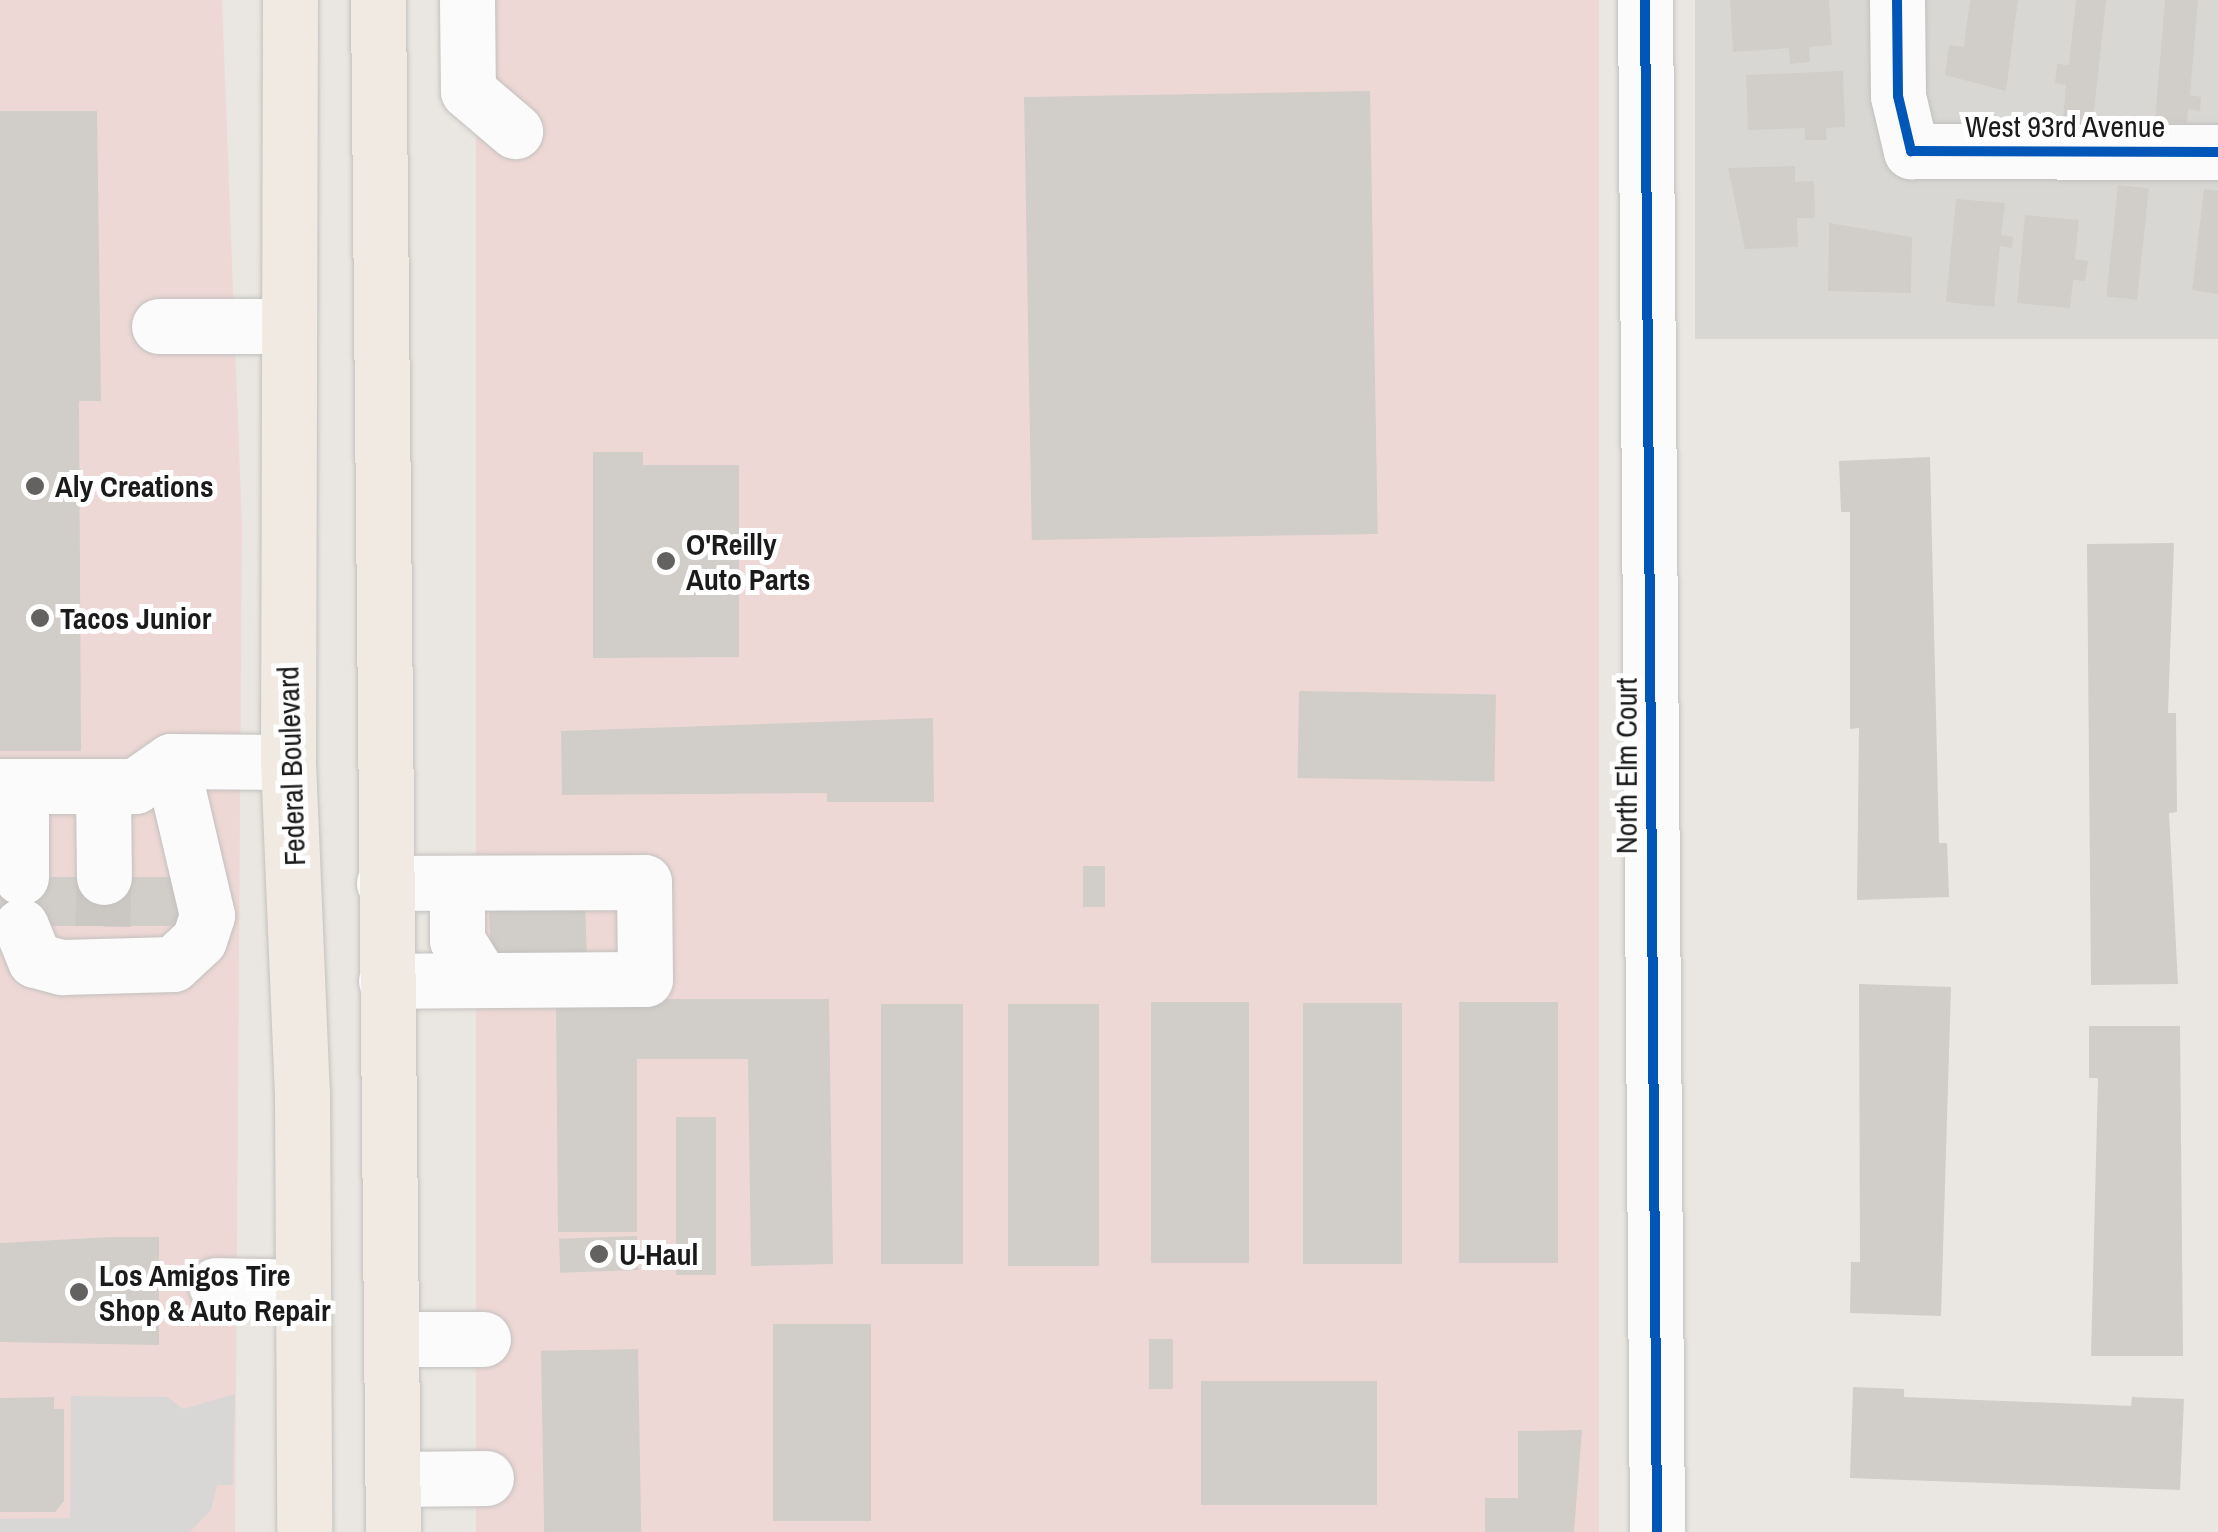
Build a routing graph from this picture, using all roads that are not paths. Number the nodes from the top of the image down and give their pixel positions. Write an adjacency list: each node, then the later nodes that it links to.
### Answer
1 (290, 0): 9 (main road, Federal Boulevard)
2 (378, 0): 14 (main road)
3 (467, 0): 6 (street)
4 (1645, 0): 27 (street, North Elm Court)
5 (1897, 0): 7 (street, West 93rd Avenue)
6 (515, 131)
7 (2218, 152)
8 (159, 326): 9 (street)
9 (288, 326): 11 (main road, Federal Boulevard)
10 (170, 761): 11 (street); 13 (street); 16 (street)
11 (288, 762): 20 (main road, Federal Boulevard)
12 (11, 786): 13 (street); 16 (street)
13 (103, 787): 16 (street)
14 (384, 883): 15 (street); 18 (main road)
15 (457, 883): 17 (street); 17 (street)
16 (113, 922)
17 (482, 980): 18 (street)
18 (386, 981): 21 (main road)
19 (216, 1285): 20 (street)
20 (302, 1286): 25 (main road, Federal Boulevard)
21 (394, 1339): 22 (street); 24 (main road)
22 (483, 1340)
23 (486, 1478): 24 (street)
24 (393, 1479): 26 (main road)
25 (304, 1532)
26 (392, 1532)
27 (1657, 1532)

